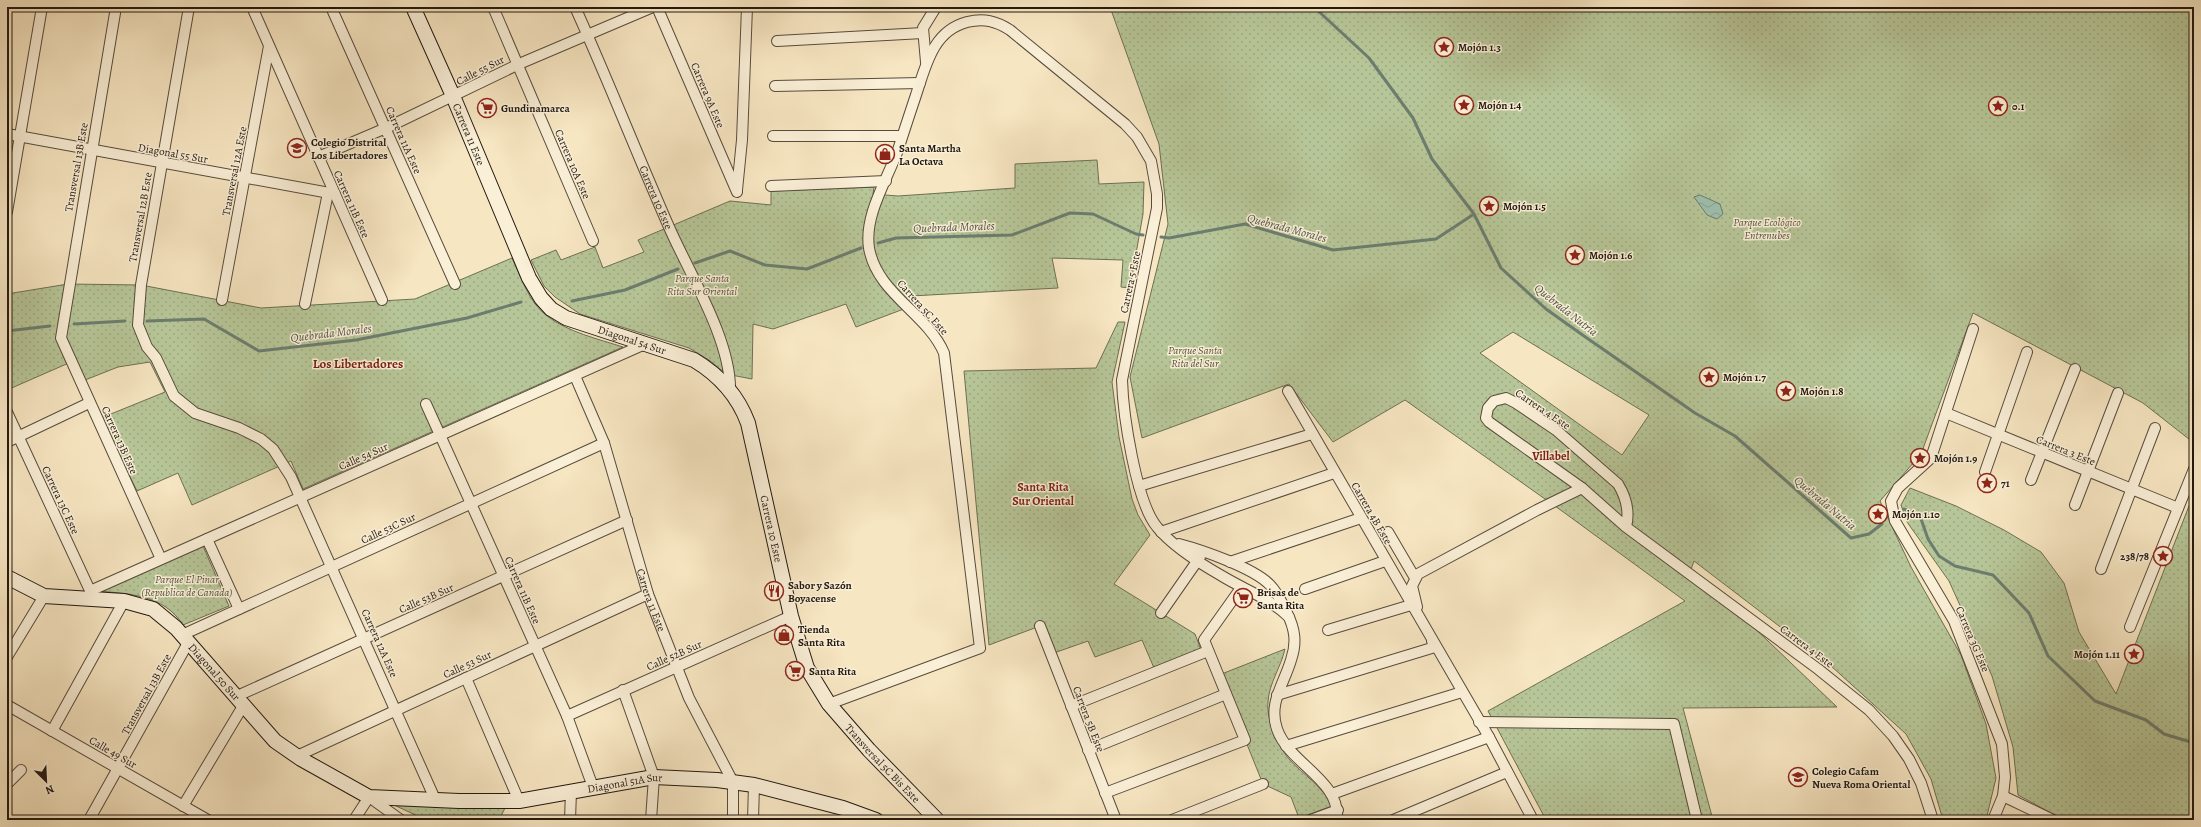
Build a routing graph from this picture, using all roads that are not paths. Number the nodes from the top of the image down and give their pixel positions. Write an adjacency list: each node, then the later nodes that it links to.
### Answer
1 (42, 7): 26 (street)
2 (116, 7): 27 (street, Transversal 13B Este)
3 (189, 7): 29 (street, Transversal 12B Este)
4 (252, 7): 16 (street, Carrera 11B Este)
5 (331, 7): 22 (street, Carrera 11A Este)
6 (413, 7): 21 (street, Carrera 11 Este)
7 (493, 7): 17 (street, Carrera 10A Este)
8 (575, 7): 14 (street, Carrera 10 Este)
9 (653, 7): 14 (street, Calle 55 Sur)
10 (657, 7): 11 (street, Carrera 9A Este)
11 (748, 7)
12 (936, 7): 13 (street, Carrera 5C Este)
13 (923, 33): 15 (street); 18 (street, Carrera 5C Este)
14 (588, 35): 17 (street, Calle 55 Sur); 48 (street, Carrera 10 Este)
15 (777, 41)
16 (269, 46): 28 (street, Carrera 11B Este); 30 (street, Transversal 12A Este)
17 (519, 64): 21 (street, Calle 55 Sur); 35 (street, Carrera 10A Este)
18 (925, 64): 19 (street, Carrera 5C Este); 69 (street, Carrera 5 Este)
19 (920, 84): 20 (street); 25 (street, Carrera 5C Este)
20 (775, 86)
21 (453, 96): 22 (street, Calle 55 Sur); 36 (street, Carrera 11 Este)
22 (386, 128): 28 (street, Calle 55 Sur); 37 (street, Carrera 11A Este)
23 (7, 134): 26 (street, Diagonal 55 Sur)
24 (773, 136): 25 (street)
25 (902, 136): 31 (street, Carrera 5C Este)
26 (20, 137): 27 (street, Diagonal 55 Sur); 34 (street)
27 (91, 150): 29 (street, Diagonal 55 Sur); 42 (street, Transversal 13B Este)
28 (318, 157): 33 (street, Carrera 11B Este)
29 (162, 163): 30 (street, Diagonal 55 Sur); 47 (street, Transversal 12B Este)
30 (245, 178): 33 (street, Diagonal 55 Sur); 38 (street, Transversal 12A Este)
31 (886, 182): 32 (street); 120 (street, Carrera 5C Este)
32 (771, 186)
33 (331, 194): 39 (street, Carrera 11B Este); 40 (street)
34 (7, 212)
35 (593, 241)
36 (522, 263): 43 (street, Diagonal 54 Sur)
37 (455, 284)
38 (222, 300)
39 (382, 300)
40 (305, 304)
41 (1973, 329): 54 (street)
42 (60, 330): 51 (street, Carrera 13B Este)
43 (645, 344): 46 (street, Calle 54 Sur); 48 (street, Diagonal 54 Sur)
44 (2027, 352): 58 (street)
45 (2075, 369): 63 (street)
46 (575, 376): 59 (street, Calle 54 Sur); 62 (street, Carrera 11 Este)
47 (169, 387): 72 (street, Carrera 12A Este)
48 (730, 390): 55 (street, Diagonal 54 Sur)
49 (1288, 391): 57 (street, Carrera 4B Este)
50 (2118, 393): 65 (street)
51 (90, 403): 60 (street); 84 (street, Carrera 13B Este)
52 (426, 404): 59 (street, Carrera 11B Este)
53 (7, 412): 60 (street, Carrera 13C Este)
54 (1946, 413): 58 (street, Carrera 3 Este); 143 (street, Carrera 3G Este)
55 (745, 417): 102 (street, Carrera 10 Este)
56 (2155, 428): 71 (street)
57 (1312, 434): 67 (street, Carrera 4B Este); 69 (street)
58 (1998, 435): 63 (street, Carrera 3 Este); 66 (street)
59 (440, 436): 72 (street, Calle 54 Sur); 73 (street, Carrera 11B Este)
60 (19, 437): 61 (street); 96 (street, Carrera 13C Este)
61 (7, 442)
62 (604, 443): 73 (street, Calle 53C Sur); 77 (street, Carrera 11 Este)
63 (2042, 453): 65 (street, Carrera 3 Este); 68 (street)
64 (2194, 469): 75 (street)
65 (2088, 471): 71 (street, Carrera 3 Este); 74 (street)
66 (1985, 472)
67 (1334, 473): 76 (street, Carrera 4B Este); 79 (street)
68 (2031, 480)
69 (1139, 486): 79 (street, Carrera 5 Este)
70 (1582, 488): 78 (street, Carrera 4 Este); 78 (street, Carrera 4 Este); 92 (street)
71 (2132, 489): 75 (street, Carrera 3 Este); 89 (street)
72 (302, 497): 81 (street, Calle 54 Sur); 88 (street, Carrera 12A Este)
73 (470, 503): 88 (street, Calle 53C Sur); 90 (street, Carrera 11B Este)
74 (2074, 505)
75 (2178, 508): 105 (street)
76 (1361, 518): 85 (street, Carrera 4B Este); 87 (street)
77 (627, 520): 90 (street, Calle 53B Sur); 95 (street, Carrera 11 Este)
78 (1626, 527): 165 (street, Carrera 4 Este)
79 (1161, 532): 82 (street, Carrera 5 Este)
80 (1388, 532): 92 (street)
81 (206, 539): 84 (street, Calle 54 Sur); 100 (street)
82 (1175, 543): 83 (street, Carrera 5 Este); 86 (street, Carrera 5 Este)
83 (1205, 551): 86 (street); 87 (street, Carrera 5 Este)
84 (161, 559): 96 (street, Calle 54 Sur)
85 (1385, 561): 94 (street); 99 (street, Carrera 4B Este)
86 (1197, 562): 93 (street, Carrera 5 Este); 101 (street)
87 (1230, 562): 103 (street, Carrera 5 Este)
88 (332, 566): 100 (street, Calle 53C Sur); 108 (street, Carrera 12A Este)
89 (2101, 569)
90 (503, 576): 108 (street, Calle 53B Sur); 109 (street, Carrera 11B Este)
91 (7, 577): 97 (street, Diagonal 50 Sur)
92 (1415, 578): 110 (street, Carrera 4B Este)
93 (1241, 588): 103 (street, Carrera 5 Este); 111 (street)
94 (1305, 589)
95 (648, 594): 109 (street, Calle 53 Sur); 113 (street, Carrera 11 Este)
96 (92, 595): 97 (street, Diagonal 50 Sur); 98 (street, Diagonal 50 Sur)
97 (44, 596): 112 (street)
98 (124, 601): 107 (street, Diagonal 50 Sur); 126 (street)
99 (1411, 605): 106 (street); 110 (street, Carrera 4B Este)
100 (239, 609): 107 (street, Calle 53C Sur)
101 (1161, 614)
102 (791, 616): 113 (street, Calle 52B Sur); 120 (street, Carrera 10 Este)
103 (1289, 617): 118 (street, Carrera 5 Este)
104 (1040, 626): 122 (street, Carrera 5B Este)
105 (2130, 627)
106 (1328, 630)
107 (185, 639): 119 (street, Diagonal 50 Sur); 131 (street, Transversal 13B Este)
108 (364, 639): 119 (street, Calle 53B Sur); 123 (street, Carrera 12A Este)
109 (535, 646): 114 (street, Calle 53 Sur); 124 (street, Carrera 11B Este)
110 (1435, 647): 116 (street, Carrera 4B Este); 118 (street)
111 (1208, 651): 117 (street); 122 (street)
112 (7, 657)
113 (677, 667): 115 (street, Calle 52B Sur); 135 (street, Carrera 11 Este)
114 (466, 678): 123 (street, Calle 53 Sur); 146 (street)
115 (623, 690): 124 (street, Calle 52B Sur); 134 (street)
116 (1462, 692): 125 (street, Carrera 4B Este); 128 (street)
117 (1226, 694): 129 (street); 141 (street)
118 (1277, 695): 128 (street, Carrera 5 Este)
119 (239, 702): 130 (street, Diagonal 50 Sur); 147 (street)
120 (829, 704): 158 (street, Transversal 5C Bis Este)
121 (7, 705): 126 (street, Calle 49 Sur)
122 (1071, 706): 129 (street, Carrera 5B Este)
123 (396, 710): 130 (street, Calle 53 Sur); 145 (street, Carrera 12A Este)
124 (567, 716): 139 (street, Carrera 11B Este)
125 (1479, 722): 127 (street, Carrera 4B Este); 164 (street)
126 (52, 731): 131 (street, Calle 49 Sur)
127 (1488, 737): 133 (street, Carrera 4B Este); 142 (street)
128 (1286, 746): 142 (street, Carrera 5 Este)
129 (1088, 750): 141 (street, Carrera 5B Este)
130 (297, 756): 144 (street, Diagonal 50 Sur)
131 (118, 768): 147 (street, Calle 49 Sur); 149 (street, Transversal 13B Este)
132 (21, 770): 136 (street)
133 (1507, 772): 162 (street); 163 (street, Carrera 4B Este)
134 (654, 777): 135 (street, Diagonal 51A Sur); 139 (street, Diagonal 51A Sur); 154 (street)
135 (733, 782): 138 (street, Diagonal 51A Sur); 155 (street, Carrera 11 Este)
136 (7, 783)
137 (1262, 784): 160 (street)
138 (754, 785): 156 (street); 157 (street, Diagonal 51A Sur)
139 (593, 787): 140 (street, Diagonal 51A Sur)
140 (570, 791): 146 (street, Diagonal 51A Sur); 153 (street)
141 (1105, 793): 159 (street, Carrera 5B Este)
142 (1332, 794): 148 (street, Carrera 5 Este)
143 (2003, 796): 166 (street); 167 (street)
144 (369, 797): 145 (street, Diagonal 51A Sur); 151 (street); 152 (street, Diagonal 50 Sur)
145 (435, 799): 146 (street, Diagonal 51A Sur)
146 (519, 801)
147 (183, 806): 150 (street, Calle 49 Sur)
148 (1337, 815): 161 (street)
149 (89, 820)
150 (208, 820)
151 (354, 820)
152 (401, 820)
153 (570, 820)
154 (652, 820)
155 (733, 820)
156 (753, 820)
157 (876, 820)
158 (937, 820)
159 (1116, 820)
160 (1172, 820)
161 (1311, 820)
162 (1393, 820)
163 (1532, 820)
164 (1697, 820)
165 (1933, 820)
166 (1993, 820)
167 (2053, 820)

